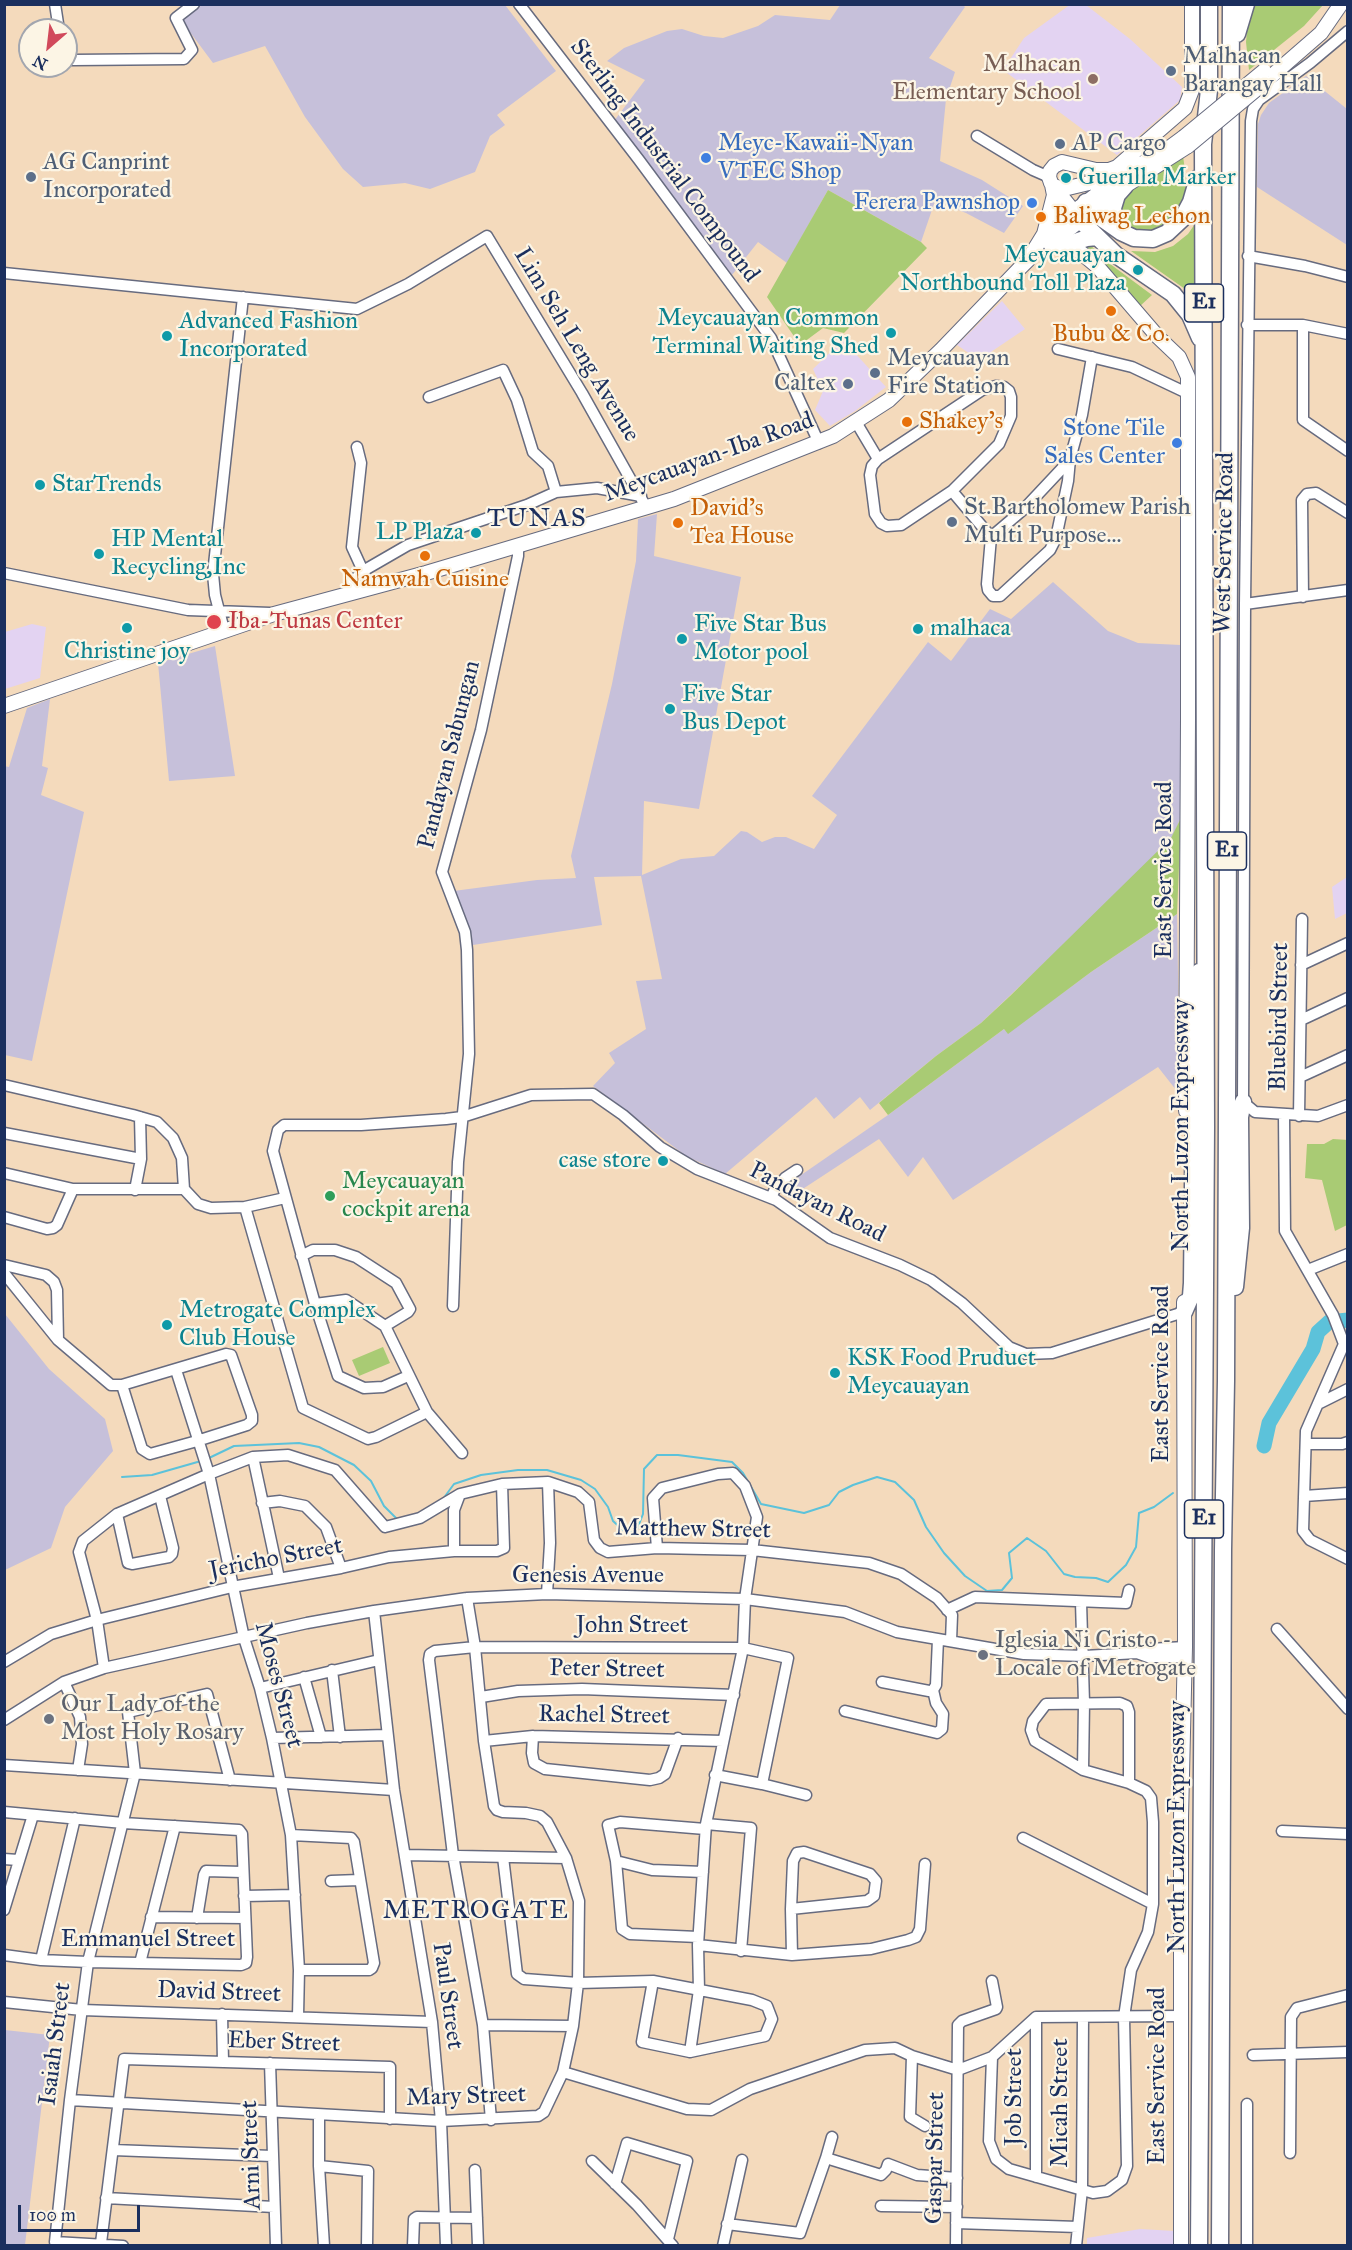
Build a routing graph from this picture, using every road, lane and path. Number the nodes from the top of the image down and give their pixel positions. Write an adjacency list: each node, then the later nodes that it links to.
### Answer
1 (194, 4): 11 (street)
2 (519, 4): 34 (street, Sterling Industrial Compound)
3 (1192, 4): 16 (main road)
4 (1209, 4): 14 (highway, North Luzon Expressway / E1)
5 (1231, 4): 10 (highway, North Luzon Expressway / E1)
6 (1246, 4): 10 (highway)
7 (1330, 4): 12 (main road)
8 (1341, 4): 12 (main road)
9 (1347, 31): 21 (street, West Service Road)
10 (1231, 55): 94 (highway, North Luzon Expressway / E1)
11 (78, 60)
12 (1266, 75): 14 (main road, bridge)
13 (977, 136): 16 (street)
14 (1192, 143): 15 (main road); 18 (highway); 29 (highway, North Luzon Expressway / E1)
15 (1125, 180): 16 (main road); 17 (main road, Meycauayan-Iba Road); 18 (highway)
16 (1051, 181): 17 (main road); 19 (main road)
17 (1083, 211): 18 (highway); 19 (main road, Meycauayan-Iba Road); 20 (highway)
18 (1121, 232)
19 (1047, 239): 20 (main road); 33 (main road, Meycauayan-Iba Road)
20 (1083, 244): 29 (highway); 31 (main road, East Service Road)
21 (1248, 256): 23 (street); 25 (street, West Service Road)
22 (4, 273): 24 (street)
23 (1347, 277)
24 (243, 297): 41 (street, Lim Seh Leng Avenue); 51 (street)
25 (1247, 325): 26 (street); 50 (street, West Service Road)
26 (1303, 325): 27 (street); 36 (street)
27 (1347, 334)
28 (1058, 349): 30 (street)
29 (1204, 354): 56 (highway, North Luzon Expressway / E1)
30 (1092, 357): 31 (street); 38 (street)
31 (1189, 394): 88 (main road, East Service Road)
32 (429, 397): 40 (street)
33 (856, 422): 34 (main road, Meycauayan-Iba Road); 37 (street)
34 (819, 442): 41 (main road, Meycauayan-Iba Road)
35 (357, 447): 45 (street)
36 (1347, 451)
37 (878, 459): 39 (street); 39 (street)
38 (1070, 459): 43 (street); 43 (street)
39 (952, 491): 43 (street)
40 (556, 492): 41 (street); 45 (street)
41 (644, 502): 44 (main road, Meycauayan-Iba Road)
42 (1347, 513): 49 (street)
43 (991, 537)
44 (518, 545): 48 (main road, Meycauayan-Iba Road); 69 (street, Pandayan Sabungan)
45 (363, 571): 48 (street)
46 (4, 573): 51 (street)
47 (1347, 590): 49 (street)
48 (348, 594): 52 (main road, Meycauayan-Iba Road)
49 (1303, 597): 50 (street)
50 (1245, 604): 65 (street, West Service Road)
51 (219, 613): 52 (street); 53 (street)
52 (274, 614): 53 (main road, Meycauayan-Iba Road)
53 (224, 630): 54 (main road, Meycauayan-Iba Road)
54 (4, 706)
55 (1302, 919): 58 (street, Bluebird Street)
56 (1206, 933): 88 (highway); 278 (highway, North Luzon Expressway / E1)
57 (1347, 943): 58 (street)
58 (1302, 965): 60 (street, Bluebird Street)
59 (1347, 999): 60 (street)
60 (1300, 1020): 62 (street, Bluebird Street)
61 (1347, 1055): 62 (street)
62 (1300, 1077): 67 (street, Bluebird Street)
63 (4, 1085): 68 (street)
64 (1347, 1105): 67 (street)
65 (1249, 1107): 66 (street); 94 (highway)
66 (1284, 1115): 67 (street); 84 (street)
67 (1299, 1116)
68 (140, 1117): 71 (street); 75 (street)
69 (462, 1117): 77 (street); 78 (street, Pandayan Road); 87 (street, Pandayan Sabungan)
70 (4, 1133): 71 (street)
71 (141, 1159): 76 (street)
72 (797, 1170): 78 (street)
73 (4, 1173): 74 (street)
74 (73, 1189): 76 (street); 80 (street)
75 (184, 1189): 76 (street); 79 (street)
76 (135, 1190)
77 (285, 1198): 79 (street); 82 (street)
78 (771, 1198): 88 (street, Pandayan Road)
79 (245, 1207): 98 (street)
80 (4, 1217)
81 (1347, 1254): 84 (street)
82 (301, 1256): 86 (street); 89 (street)
83 (4, 1265): 90 (street)
84 (1308, 1270): 92 (street)
85 (4, 1273): 90 (street)
86 (315, 1304): 89 (street); 93 (street)
87 (453, 1306)
88 (1184, 1312): 134 (main road, East Service Road)
89 (385, 1326): 93 (street)
90 (58, 1340): 95 (street)
91 (176, 1370): 95 (street); 99 (street, Moses Street); 99 (street)
92 (1330, 1374): 96 (street); 97 (street)
93 (408, 1376): 98 (street)
94 (1226, 1381): 279 (highway, North Luzon Expressway / E1)
95 (122, 1385): 99 (street)
96 (1345, 1390): 97 (street)
97 (1318, 1404): 101 (street)
98 (427, 1412): 102 (street)
99 (197, 1441): 104 (street, Moses Street)
100 (1347, 1442): 101 (street)
101 (1306, 1444): 110 (street)
102 (462, 1453)
103 (253, 1457): 104 (street, Matthew Street); 108 (street, Matthew Street); 111 (street)
104 (207, 1471): 109 (street, Matthew Street); 119 (street, Moses Street)
105 (548, 1482): 106 (street, Matthew Street); 113 (street, Matthew Street); 121 (street)
106 (502, 1484): 108 (street, Matthew Street); 115 (street, Jericho Street)
107 (1347, 1493): 110 (street)
108 (460, 1494): 115 (street)
109 (160, 1496): 112 (street, Matthew Street); 112 (street)
110 (1304, 1496): 116 (street)
111 (262, 1503): 117 (street); 118 (street)
112 (117, 1514): 127 (street, Matthew Street)
113 (657, 1548): 114 (street, Matthew Street); 114 (street)
114 (752, 1550): 123 (street); 125 (street, Matthew Street)
115 (454, 1551): 117 (street, Jericho Street)
116 (1344, 1554)
117 (341, 1568): 118 (street, Jericho Street)
118 (279, 1578): 119 (street, Jericho Street)
119 (232, 1587): 127 (street, Jericho Street); 129 (street, Moses Street)
120 (1129, 1590): 124 (street)
121 (547, 1594): 122 (street, Genesis Avenue); 123 (street, Genesis Avenue)
122 (467, 1598): 126 (street, Genesis Avenue); 132 (street, Mary Street)
123 (745, 1599): 130 (street, Genesis Avenue); 133 (street)
124 (1081, 1602): 125 (street); 135 (street)
125 (947, 1610): 131 (street)
126 (374, 1611): 129 (street, Genesis Avenue); 137 (street, Paul Street)
127 (97, 1620): 136 (street, Jericho Street); 138 (street, Matthew Street)
128 (1277, 1629): 148 (street)
129 (244, 1638): 138 (street, Genesis Avenue); 143 (street, Moses Street)
130 (938, 1639): 131 (street, Genesis Avenue); 144 (street)
131 (951, 1641): 135 (street, Genesis Avenue)
132 (475, 1647): 133 (street, John Street); 146 (street, Mary Street); 181 (street, John Street)
133 (744, 1648): 145 (street); 167 (street, John Street)
134 (1185, 1652): 135 (street, Genesis Avenue); 217 (main road, East Service Road)
135 (1084, 1656): 147 (street)
136 (6, 1657)
137 (379, 1660): 139 (street); 151 (street, Paul Street)
138 (104, 1668): 141 (street, Genesis Avenue)
139 (332, 1670): 140 (street); 154 (street)
140 (304, 1677): 143 (street); 153 (street)
141 (64, 1682): 150 (street, Genesis Avenue); 160 (street)
142 (882, 1682): 144 (street)
143 (260, 1688): 155 (street, Moses Street)
144 (933, 1690): 149 (street)
145 (734, 1695): 146 (street, Peter Street); 158 (street)
146 (481, 1697): 157 (street, Mary Street)
147 (1084, 1703): 161 (street); 161 (street); 166 (street)
148 (1347, 1709)
149 (845, 1711)
150 (4, 1720)
151 (387, 1735): 154 (street); 168 (street, Paul Street)
152 (533, 1736): 156 (street, Rachel Street); 156 (street); 157 (street, Rachel Street)
153 (321, 1737): 154 (street); 155 (street)
154 (340, 1737)
155 (272, 1738): 165 (street, Moses Street)
156 (678, 1738): 158 (street, Rachel Street)
157 (484, 1741): 183 (street, Mary Street)
158 (723, 1741): 163 (street)
159 (4, 1765): 160 (street)
160 (78, 1770): 162 (street)
161 (1083, 1770): 166 (street)
162 (135, 1773): 164 (street); 164 (street, Isaiah Street); 173 (street, Isaiah Street)
163 (715, 1775): 167 (street); 175 (street)
164 (230, 1780): 165 (street)
165 (281, 1783): 168 (street); 178 (street, Moses Street)
166 (1129, 1783): 194 (street)
167 (762, 1784): 169 (street)
168 (394, 1790): 180 (street, Paul Street)
169 (806, 1795)
170 (4, 1812): 171 (street, Emmanuel Street)
171 (33, 1815): 172 (street, Emmanuel Street); 185 (street)
172 (75, 1818): 173 (street, Emmanuel Street); 204 (street)
173 (123, 1823): 174 (street, Emmanuel Street); 205 (street, Isaiah Street)
174 (176, 1826): 188 (street, Emmanuel Street); 197 (street)
175 (706, 1826): 186 (street); 189 (street); 201 (street)
176 (1282, 1831): 177 (street)
177 (1347, 1834)
178 (291, 1835): 190 (street); 192 (street, Moses Street)
179 (1023, 1838): 194 (street)
180 (405, 1855): 181 (street); 221 (street, Paul Street)
181 (453, 1855): 182 (street); 222 (street)
182 (503, 1857): 183 (street); 210 (street)
183 (566, 1858): 210 (street, Mary Street)
184 (4, 1859): 185 (street)
185 (18, 1860): 196 (street)
186 (616, 1861): 189 (street); 200 (street)
187 (925, 1864): 203 (street)
188 (242, 1872): 193 (street, Emmanuel Street); 198 (street)
189 (703, 1872): 200 (street)
190 (359, 1880): 191 (street); 207 (street)
191 (331, 1881)
192 (295, 1895): 193 (street); 207 (street, Moses Street)
193 (244, 1896): 199 (street, Emmanuel Street)
194 (1153, 1904): 219 (street)
195 (791, 1909): 195 (street); 203 (street)
196 (4, 1910)
197 (151, 1917): 198 (street); 206 (street)
198 (196, 1917): 199 (street)
199 (245, 1918): 206 (street, Emmanuel Street)
200 (698, 1941): 201 (street); 211 (street)
201 (741, 1951): 203 (street)
202 (4, 1955): 204 (street, Emmanuel Street)
203 (792, 1955)
204 (41, 1960): 205 (street, Emmanuel Street)
205 (88, 1962): 206 (street, Emmanuel Street); 214 (street, Isaiah Street)
206 (140, 1963)
207 (299, 1970): 216 (street, Moses Street)
208 (653, 1981): 210 (street); 211 (street); 224 (street)
209 (992, 1981): 232 (street, Gaspar Street)
210 (578, 1983): 223 (street, Mary Street)
211 (699, 1990): 224 (street); 224 (street)
212 (1347, 1995): 226 (street)
213 (4, 2002): 214 (street, David Street)
214 (82, 2010): 215 (street, David Street); 234 (street, Isaiah Street)
215 (222, 2014): 216 (street, David Street); 230 (street)
216 (298, 2016): 221 (street, David Street)
217 (1181, 2016): 219 (street); 277 (main road, East Service Road)
218 (1083, 2017): 219 (street); 220 (street); 255 (street, Micah Street)
219 (1124, 2017): 255 (street)
220 (1036, 2018): 229 (street); 252 (street, Job Street)
221 (432, 2022): 241 (street, Paul Street)
222 (483, 2025): 223 (street); 240 (street)
223 (573, 2026): 233 (street, Mary Street)
224 (690, 2052)
225 (1347, 2052): 226 (street)
226 (1292, 2054): 227 (street); 245 (street)
227 (1253, 2055)
228 (912, 2056): 232 (street); 233 (street); 242 (street)
229 (992, 2056): 232 (street); 252 (street)
230 (223, 2062): 231 (street, Eber Street); 235 (street, Eber Street)
231 (270, 2063): 237 (street, Arni Street); 239 (street, Eber Street)
232 (958, 2070): 253 (street, Gaspar Street)
233 (562, 2072): 240 (street, Mary Street)
234 (70, 2100): 235 (street, Mary Street); 266 (street, Isaiah Street)
235 (118, 2104): 237 (street, Mary Street); 244 (street)
236 (1248, 2104): 280 (street)
237 (271, 2110): 238 (street, Mary Street); 246 (street, Arni Street)
238 (319, 2115): 239 (street, Mary Street); 250 (street)
239 (390, 2119): 241 (street, Mary Street)
240 (491, 2120): 241 (street, Mary Street)
241 (441, 2121): 260 (street, Paul Street)
242 (924, 2126)
243 (832, 2137): 247 (street)
244 (113, 2150): 246 (street); 256 (street)
245 (1290, 2153)
246 (272, 2156): 258 (street, Arni Street)
247 (826, 2158): 253 (street); 263 (street)
248 (742, 2160): 263 (street)
249 (592, 2161): 254 (street)
250 (319, 2166): 269 (street); 270 (street)
251 (475, 2170): 261 (street)
252 (1036, 2177): 255 (street)
253 (957, 2178): 259 (street, Gaspar Street)
254 (615, 2184): 265 (street); 265 (street)
255 (1082, 2190): 264 (street, Micah Street)
256 (106, 2198): 258 (street); 266 (street)
257 (881, 2206): 259 (street)
258 (274, 2207): 268 (street, Arni Street)
259 (957, 2207): 262 (street, Gaspar Street)
260 (446, 2217): 261 (street); 271 (street); 272 (street, Paul Street)
261 (477, 2218): 273 (street)
262 (956, 2223): 264 (street); 275 (street, Gaspar Street)
263 (728, 2224): 274 (street)
264 (1078, 2227): 276 (street, Micah Street)
265 (671, 2242)
266 (101, 2243): 267 (street)
267 (123, 2246)
268 (276, 2246)
269 (324, 2246)
270 (367, 2246)
271 (413, 2246)
272 (446, 2246)
273 (478, 2246)
274 (723, 2246)
275 (956, 2246)
276 (1076, 2246)
277 (1181, 2246)
278 (1199, 2246)
279 (1220, 2246)
280 (1247, 2246)

